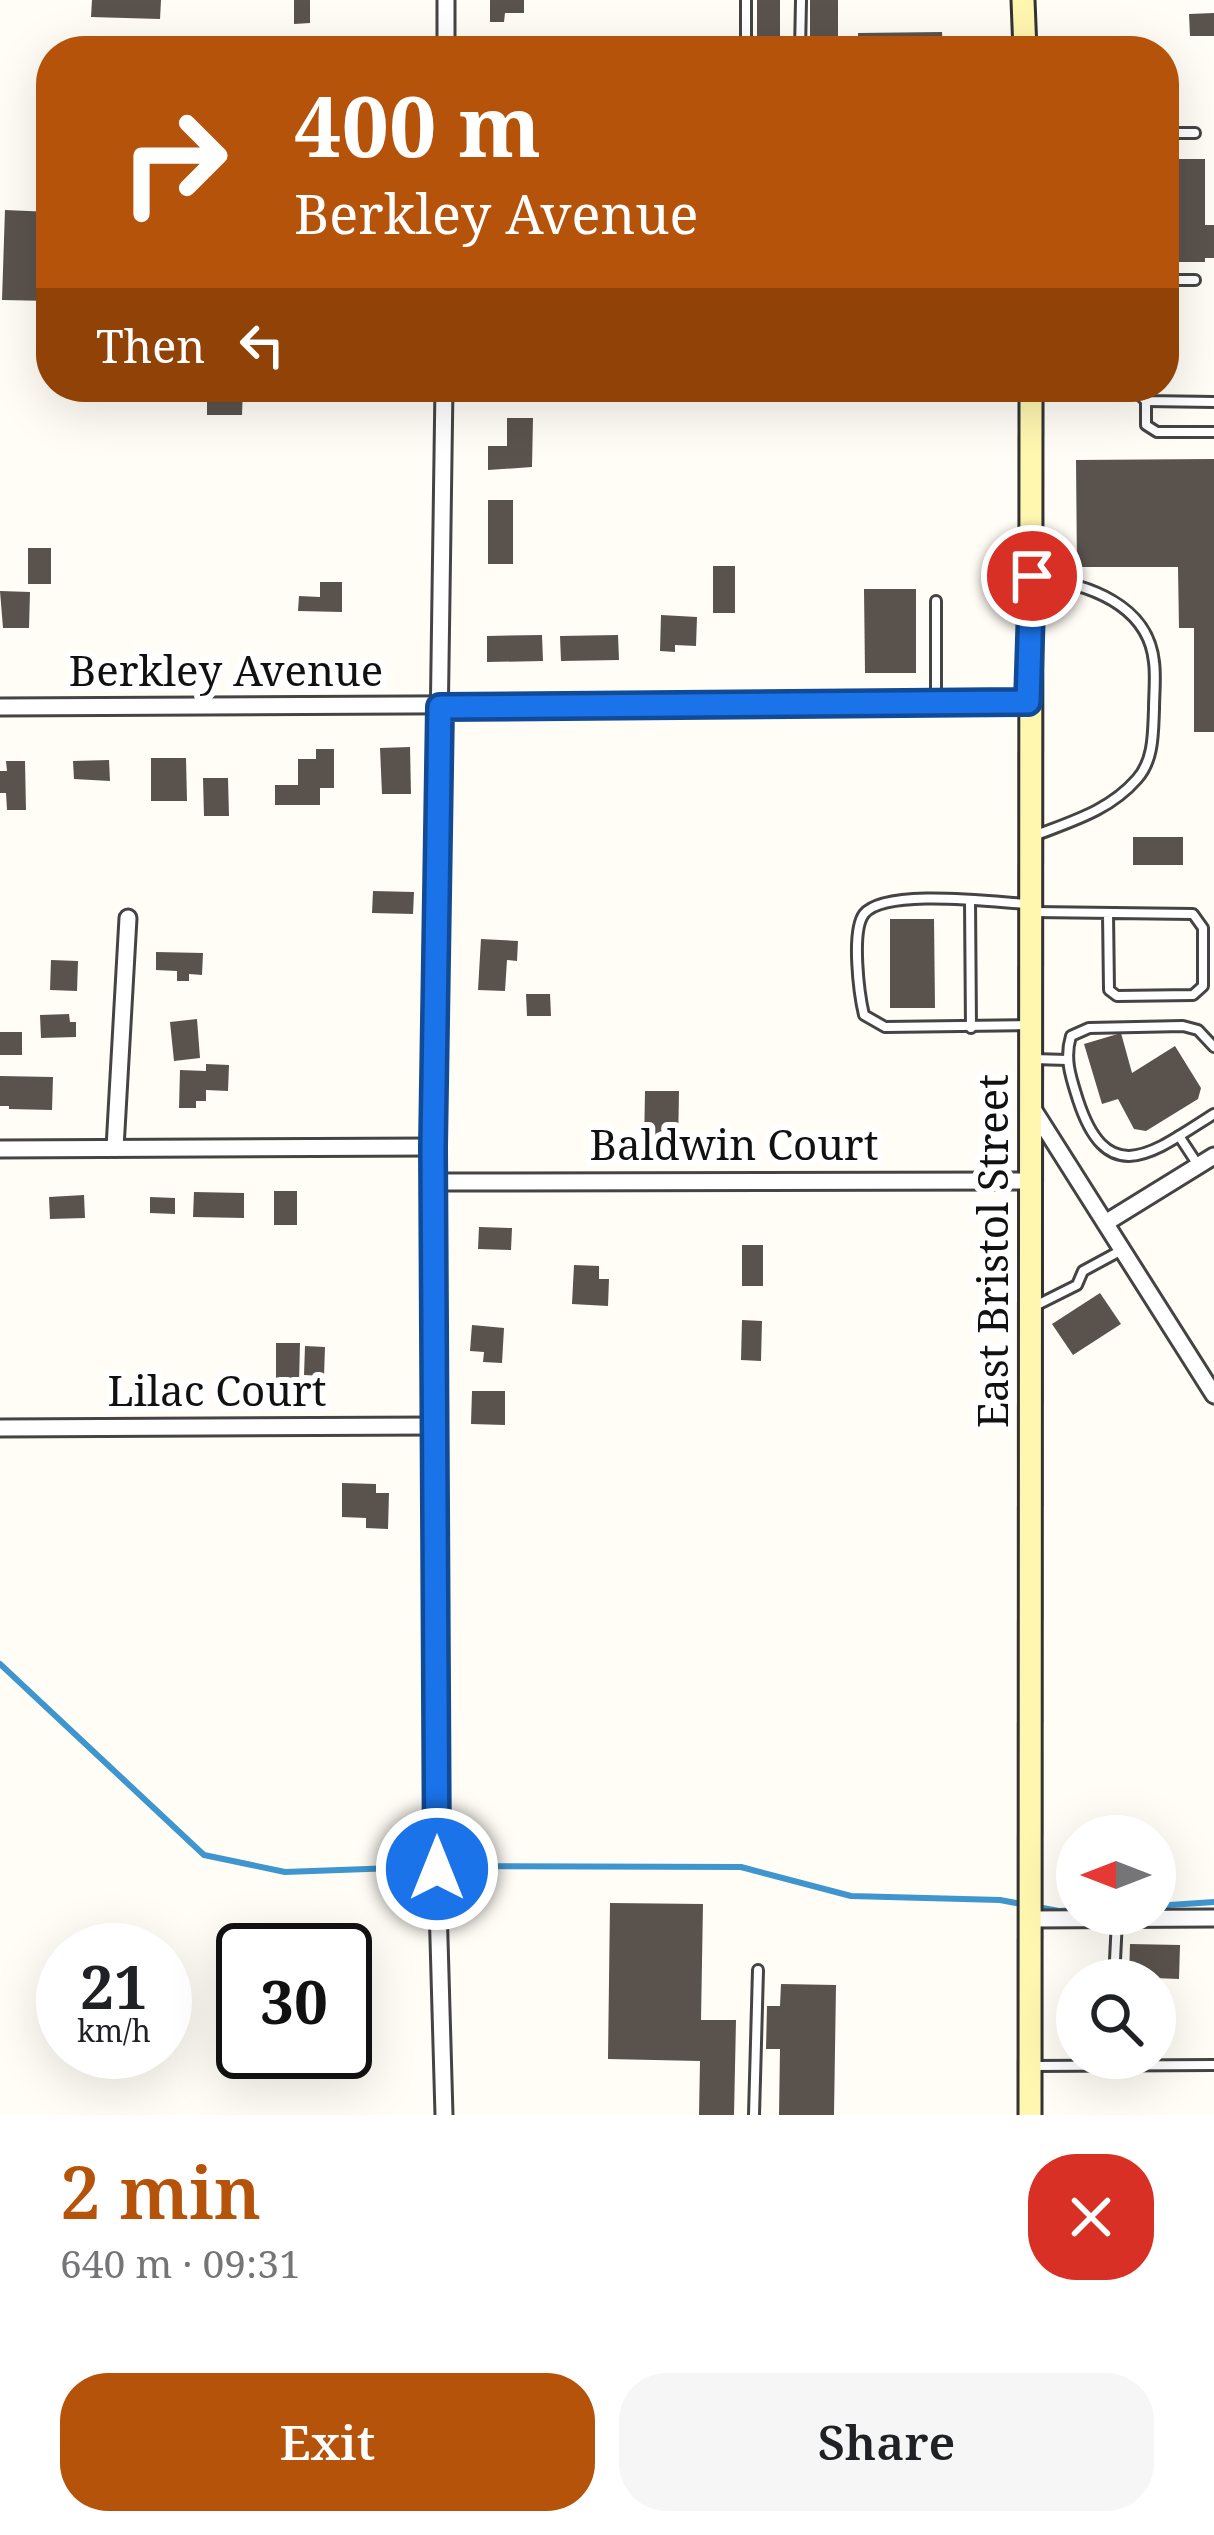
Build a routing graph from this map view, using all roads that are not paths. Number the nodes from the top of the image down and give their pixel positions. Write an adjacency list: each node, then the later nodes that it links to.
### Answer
1 (446, 0): 5 (street)
2 (746, 0): 6 (lane)
3 (801, 0): 7 (lane)
4 (1023, 0): 8 (main road)
5 (446, 36)
6 (746, 36)
7 (800, 36)
8 (1024, 36)
9 (1195, 133): 10 (lane)
10 (1179, 134)
11 (1179, 280): 12 (lane)
12 (1195, 280)
13 (1179, 401): 17 (lane)
14 (443, 402): 24 (street)
15 (1031, 402): 19 (main road, East Bristol Street)
16 (1146, 402): 18 (lane)
17 (1214, 402)
18 (1214, 432)
19 (1032, 576): 22 (main road, East Bristol Street); 25 (lane)
20 (937, 601): 21 (lane)
21 (937, 702): 22 (street, Berkley Avenue); 24 (street, Berkley Avenue)
22 (1028, 702): 25 (main road, East Bristol Street)
23 (0, 707): 24 (street, Berkley Avenue)
24 (440, 707): 38 (street)
25 (1032, 837): 27 (main road, East Bristol Street)
26 (970, 900): 27 (lane); 31 (lane); 31 (lane)
27 (1032, 909): 28 (lane); 30 (main road, East Bristol Street)
28 (1108, 913): 28 (lane)
29 (128, 918): 39 (street)
30 (1032, 1025): 31 (lane); 33 (main road, East Bristol Street)
31 (971, 1028)
32 (1214, 1047): 34 (lane)
33 (1032, 1059): 34 (lane); 35 (main road, East Bristol Street)
34 (1068, 1060): 37 (lane)
35 (1032, 1107): 43 (main road, East Bristol Street); 45 (street)
36 (1214, 1114): 37 (lane)
37 (1179, 1136): 42 (lane)
38 (433, 1147): 39 (street); 44 (street)
39 (115, 1148): 40 (street)
40 (0, 1149)
41 (1214, 1156): 42 (street)
42 (1198, 1166): 45 (street)
43 (1032, 1180): 44 (street, Baldwin Court); 47 (main road, East Bristol Street)
44 (436, 1182): 49 (street)
45 (1107, 1222): 46 (street)
46 (1123, 1250): 47 (lane); 48 (street)
47 (1034, 1307): 53 (main road, East Bristol Street)
48 (1214, 1395)
49 (435, 1426): 50 (street, Lilac Court); 58 (street)
50 (0, 1428)
51 (1176, 1918): 52 (street)
52 (1214, 1918)
53 (1030, 1919): 54 (street); 57 (main road, East Bristol Street)
54 (1056, 1919)
55 (758, 1970): 59 (lane)
56 (1214, 2065): 57 (lane)
57 (1030, 2066): 60 (main road, East Bristol Street)
58 (444, 2115)
59 (754, 2115)
60 (1030, 2115)

